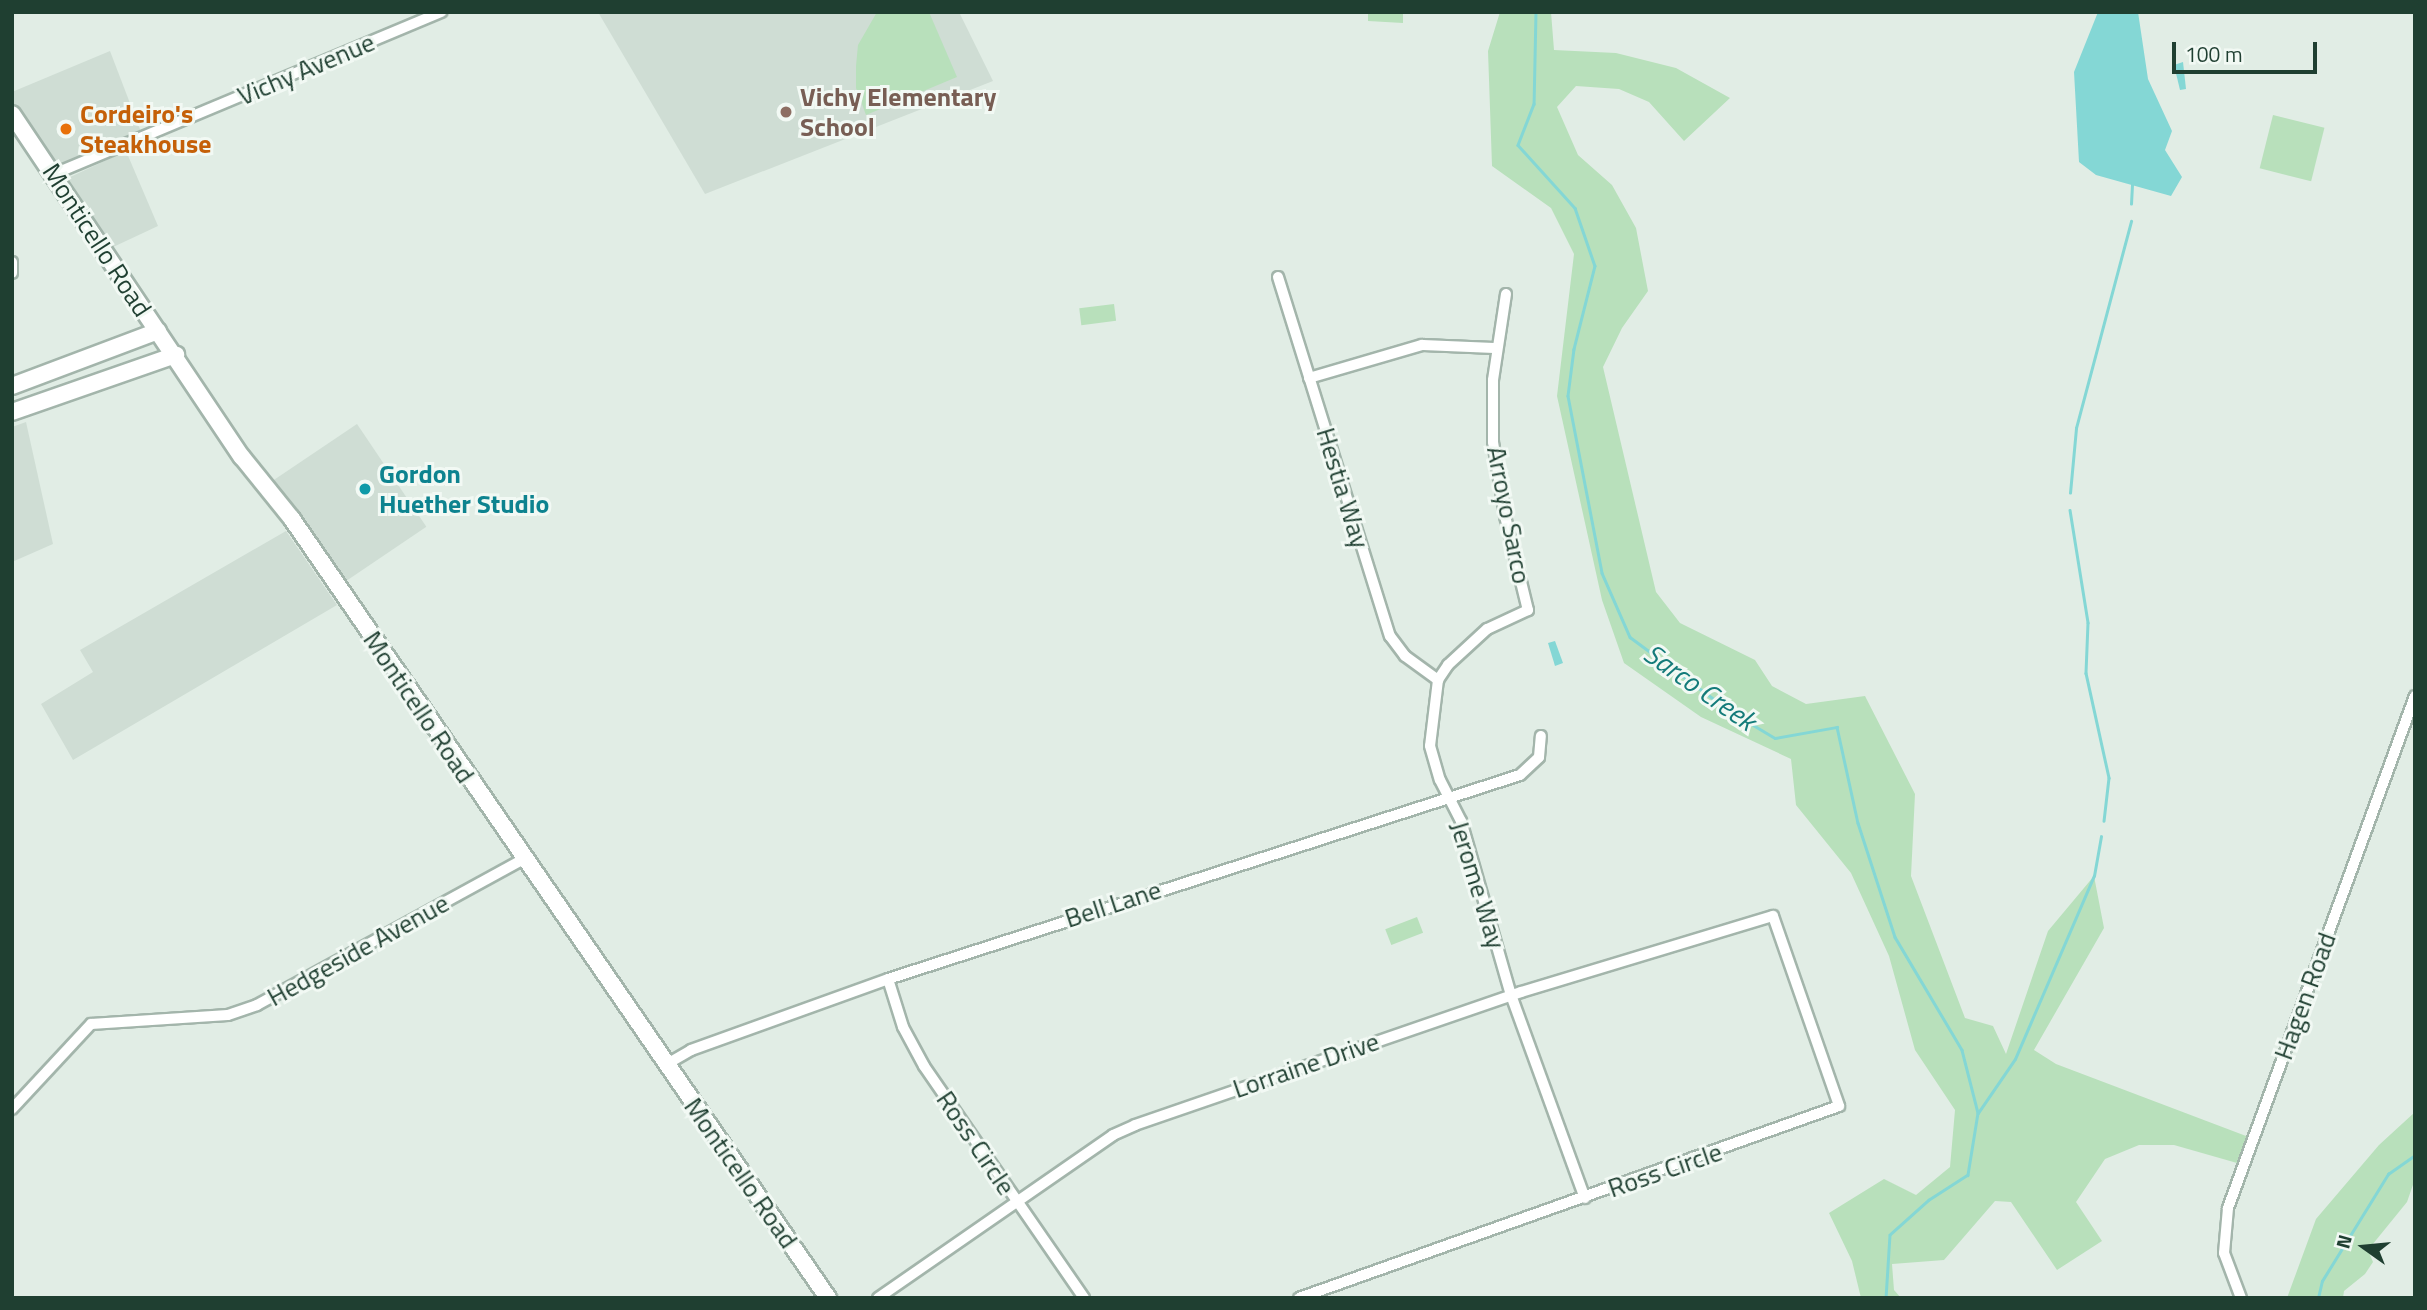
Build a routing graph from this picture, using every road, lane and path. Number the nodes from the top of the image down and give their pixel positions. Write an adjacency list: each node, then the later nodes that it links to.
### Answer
1 (441, 12): 3 (street, Vichy Avenue)
2 (12, 114): 3 (main road, Monticello Road)
3 (54, 174): 8 (main road, Monticello Road)
4 (12, 262): 5 (street)
5 (12, 274)
6 (1278, 277): 11 (street, Hestia Way)
7 (1506, 294): 9 (street, Arroyo Sarco)
8 (158, 331): 10 (main road, Monticello Road); 12 (main road)
9 (1495, 348): 11 (street); 14 (street, Arroyo Sarco)
10 (176, 355): 13 (main road); 19 (main road, Monticello Road)
11 (1309, 377): 15 (street, Hestia Way)
12 (12, 386)
13 (12, 412)
14 (1528, 610): 15 (street, Jerome Way)
15 (1438, 680): 18 (street, Jerome Way)
16 (2415, 696): 31 (street, Hagen Road)
17 (1541, 736): 18 (street, Bell Lane)
18 (1447, 797): 21 (street, Bell Lane); 22 (street, Jerome Way)
19 (524, 859): 23 (main road, Monticello Road); 24 (street, Hedgeside Avenue)
20 (1773, 916): 22 (street, Lorraine Drive); 25 (street, Ross Circle)
21 (888, 979): 23 (street, Bell Lane); 26 (street, Ross Circle)
22 (1511, 995): 25 (street, Jerome Way); 26 (street, Lorraine Drive)
23 (667, 1064): 27 (main road, Monticello Road)
24 (12, 1109)
25 (1585, 1198): 30 (street, Ross Circle)
26 (1016, 1202): 28 (street, Lorraine Drive); 29 (street, Ross Circle)
27 (828, 1298)
28 (878, 1298)
29 (1084, 1298)
30 (1299, 1298)
31 (2241, 1298)

